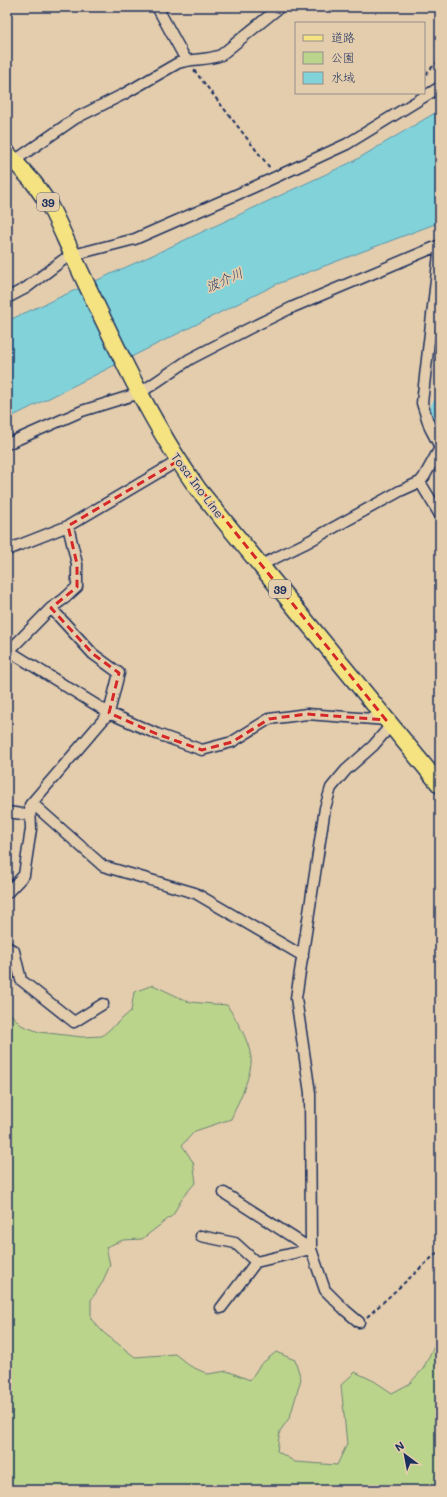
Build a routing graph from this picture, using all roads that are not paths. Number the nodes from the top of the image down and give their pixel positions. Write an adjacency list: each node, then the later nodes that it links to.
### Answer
1 (157, 7): 3 (street)
2 (280, 7): 3 (street)
3 (186, 60): 5 (street)
4 (440, 87): 7 (street)
5 (11, 157): 7 (main road, Tosa Ino Line / 39)
6 (440, 245): 9 (street); 11 (street)
7 (74, 257): 8 (street); 9 (main road, Tosa Ino Line / 39)
8 (7, 298)
9 (138, 388): 10 (street); 12 (main road, Tosa Ino Line / 39)
10 (7, 444)
11 (440, 448): 13 (street)
12 (178, 461): 15 (street); 17 (main road, Tosa Ino Line / 39)
13 (420, 482): 14 (street); 17 (street)
14 (440, 516)
15 (68, 526): 16 (street); 18 (street)
16 (7, 550)
17 (261, 565): 21 (main road, Tosa Ino Line / 39)
18 (51, 608): 19 (street); 20 (street)
19 (8, 652): 20 (street)
20 (109, 713): 21 (street); 23 (street)
21 (388, 722): 22 (main road, Tosa Ino Line / 39); 28 (street)
22 (440, 785)
23 (32, 803): 25 (street); 28 (street)
24 (7, 812): 25 (street)
25 (30, 815): 26 (street)
26 (7, 893)
27 (7, 947): 29 (street)
28 (303, 956): 32 (street)
29 (103, 1004)
30 (224, 1193): 32 (street)
31 (201, 1236): 33 (street)
32 (310, 1249): 33 (street); 35 (street)
33 (256, 1262): 34 (street)
34 (221, 1308)
35 (359, 1322)

